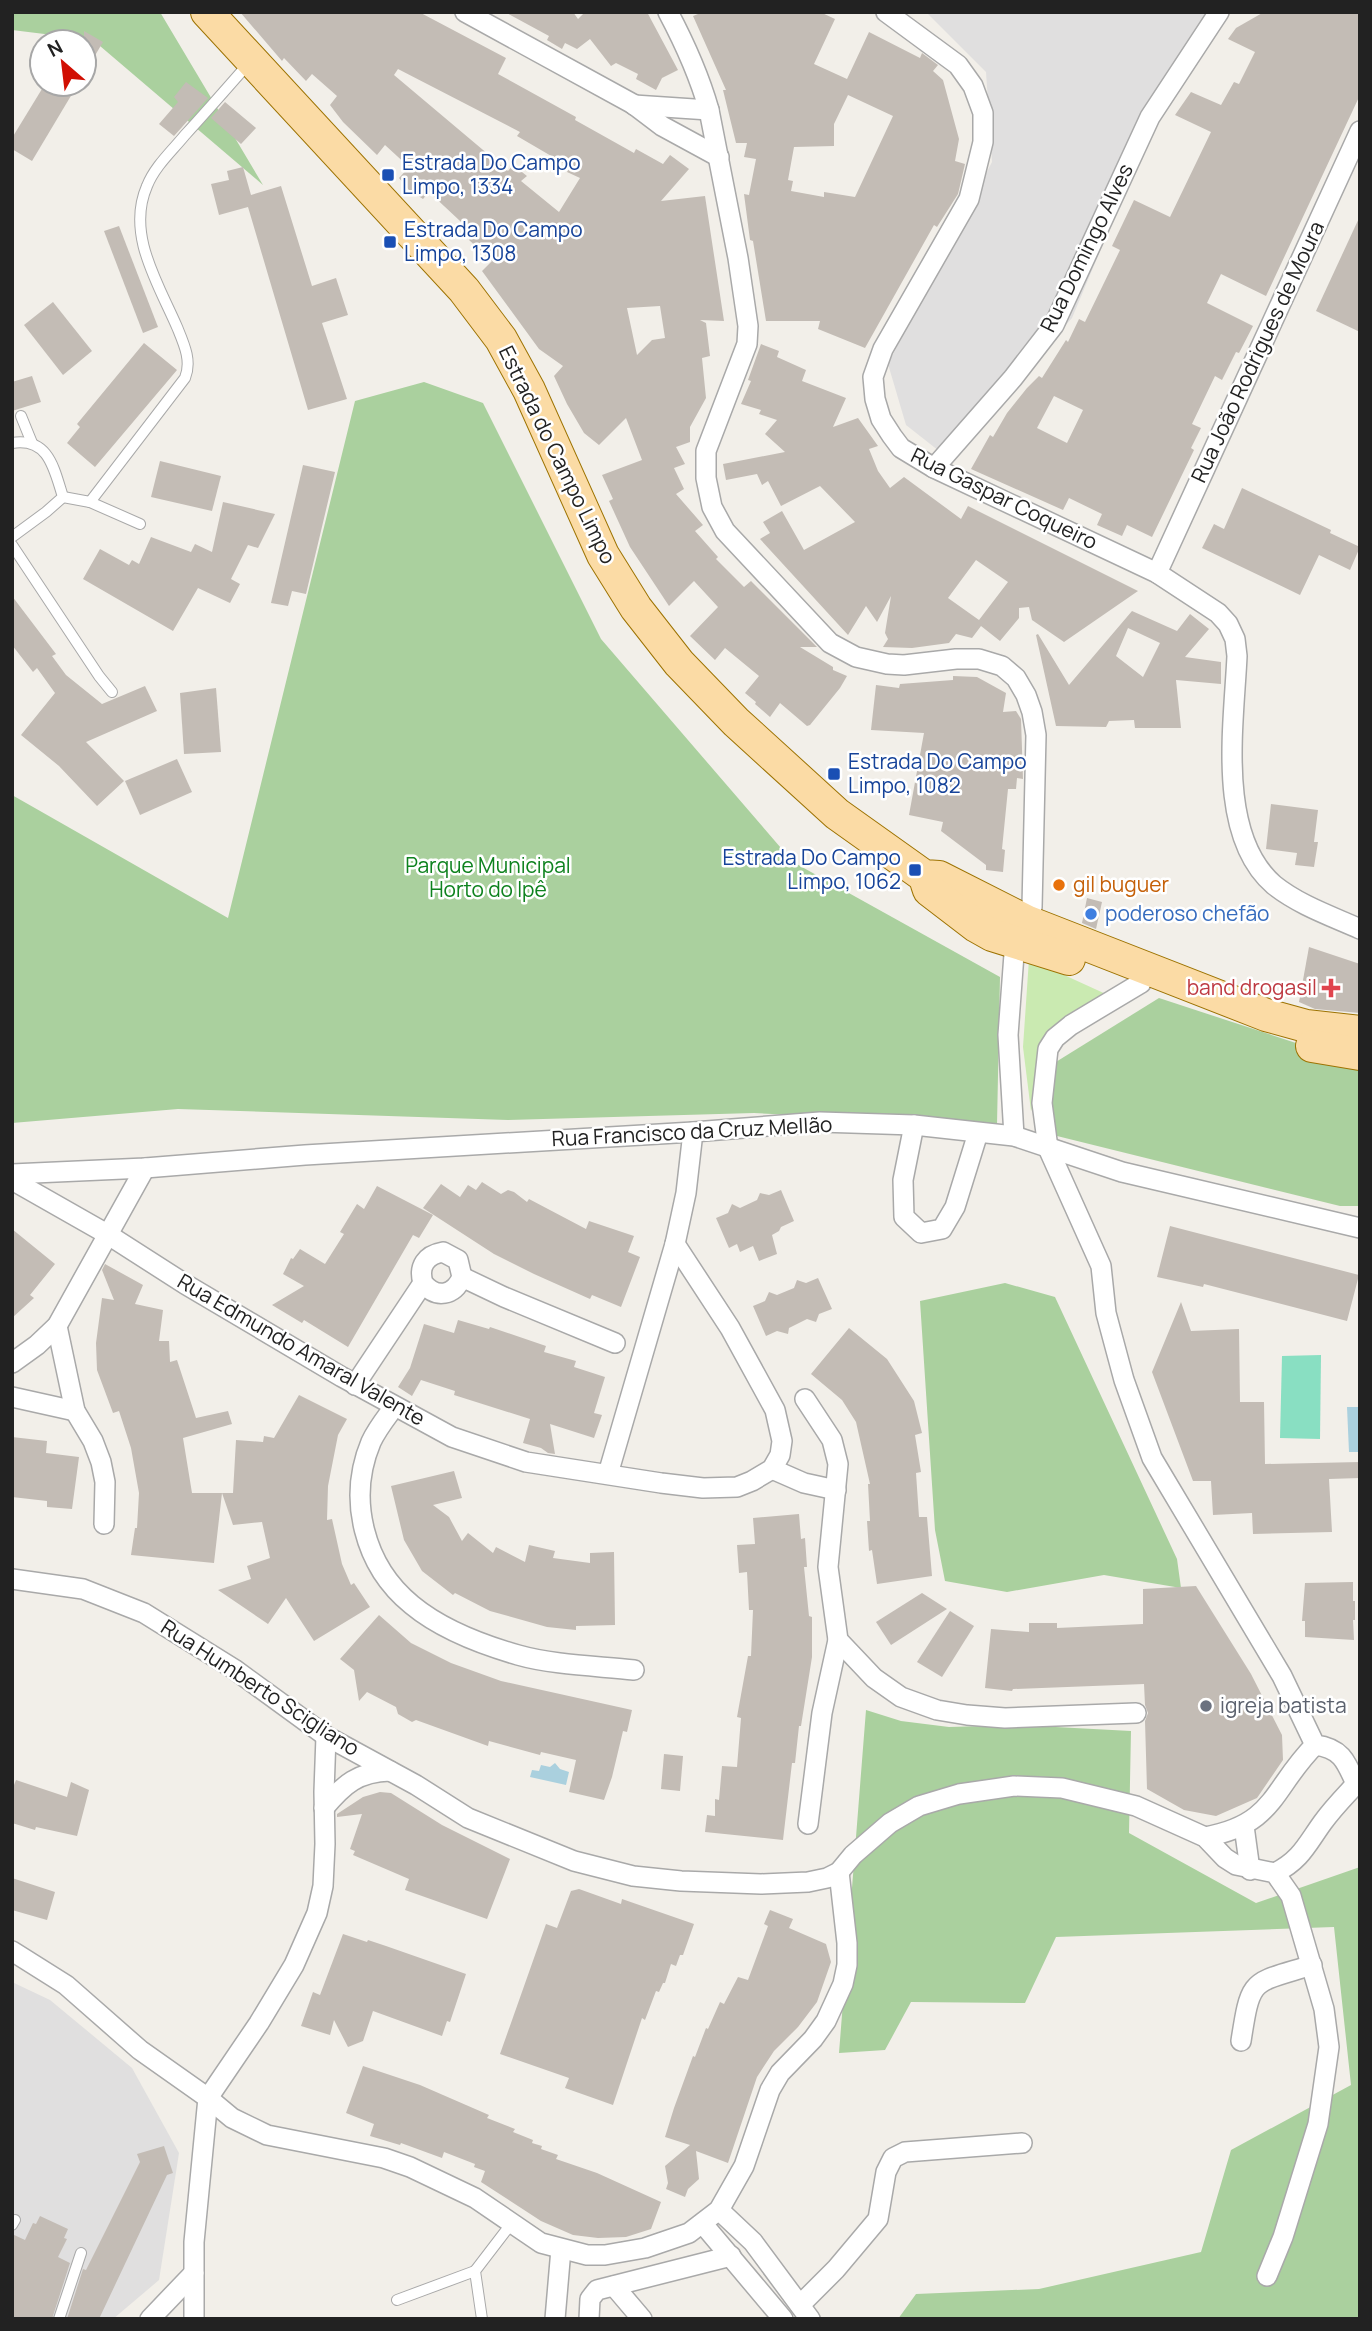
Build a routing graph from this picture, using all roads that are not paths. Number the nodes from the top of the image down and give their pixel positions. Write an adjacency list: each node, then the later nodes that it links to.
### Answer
1 (207, 12): 6 (main road, Estrada do Campo Limpo)
2 (668, 12): 8 (street)
3 (886, 12): 14 (street, Rua Gaspar Coqueiro)
4 (1219, 12): 14 (street, Rua Domingo Alves)
5 (470, 14): 7 (street)
6 (251, 60): 16 (lane); 23 (main road, Estrada do Campo Limpo)
7 (633, 104): 8 (street); 10 (street)
8 (709, 110): 10 (street)
9 (1360, 131): 20 (street, Rua João Rodrigues de Moura)
10 (719, 157): 23 (street)
11 (21, 416): 13 (lane)
12 (12, 443): 13 (lane)
13 (32, 443): 15 (lane)
14 (934, 468): 20 (street, Rua Gaspar Coqueiro)
15 (62, 497): 16 (lane); 18 (lane)
16 (90, 502): 17 (lane)
17 (140, 524)
18 (12, 537)
19 (12, 545): 21 (lane)
20 (1157, 573): 22 (street, Rua Gaspar Coqueiro)
21 (112, 692)
22 (1360, 929)
23 (1021, 932): 24 (main road, Estrada do Campo Limpo); 25 (main road, Estrada do Campo Limpo); 30 (street)
24 (1141, 984): 26 (main road, Estrada do Campo Limpo); 31 (street)
25 (1360, 1032)
26 (1360, 1054)
27 (914, 1125): 28 (street, Rua Francisco da Cruz Mellão); 29 (street, Rua Francisco da Cruz Mellão); 29 (street)
28 (693, 1132): 32 (street, Rua Francisco da Cruz Mellão); 37 (street)
29 (978, 1132): 30 (street, Rua Francisco da Cruz Mellão)
30 (1014, 1136): 31 (street, Rua Francisco da Cruz Mellão)
31 (1048, 1148): 35 (street, Rua Francisco da Cruz Mellão); 57 (street)
32 (145, 1168): 33 (street, Rua Francisco da Cruz Mellão); 36 (street)
33 (12, 1174)
34 (12, 1180): 36 (street, Rua Edmundo Amaral Valente)
35 (1360, 1228)
36 (107, 1234): 40 (street); 43 (street, Rua Edmundo Amaral Valente)
37 (675, 1244): 48 (street); 49 (street)
38 (462, 1277): 39 (street); 39 (street); 41 (street)
39 (423, 1283): 43 (street)
40 (57, 1326): 42 (street); 47 (street)
41 (615, 1343)
42 (12, 1363)
43 (355, 1385): 46 (street, Rua Edmundo Amaral Valente)
44 (12, 1397): 47 (street)
45 (806, 1399): 50 (street)
46 (394, 1407): 49 (street, Rua Edmundo Amaral Valente); 54 (street)
47 (75, 1411): 51 (street)
48 (772, 1469): 49 (street, Rua Edmundo Amaral Valente); 50 (street)
49 (608, 1474)
50 (836, 1490): 53 (street)
51 (104, 1524)
52 (12, 1579): 56 (street, Rua Humberto Scigliano)
53 (838, 1640): 55 (street); 61 (street)
54 (634, 1670)
55 (1136, 1713)
56 (326, 1736): 58 (street, Rua Humberto Scigliano); 60 (street)
57 (1315, 1745): 59 (street); 62 (street)
58 (390, 1771): 60 (street); 65 (street, Rua Humberto Scigliano)
59 (1358, 1783): 66 (street)
60 (324, 1808): 70 (street)
61 (808, 1824)
62 (1244, 1826): 63 (street); 64 (street)
63 (1205, 1838): 64 (street, Rua Humberto Scigliano); 65 (street, Rua Humberto Scigliano)
64 (1251, 1870): 66 (street, Rua Humberto Scigliano)
65 (839, 1872): 72 (street)
66 (1275, 1873): 68 (street)
67 (12, 1951): 70 (street)
68 (1312, 1965): 69 (street); 80 (street)
69 (1241, 2041)
70 (208, 2098): 73 (street); 79 (street)
71 (1022, 2143): 83 (street)
72 (719, 2210): 74 (street); 83 (street)
73 (511, 2224): 75 (street); 78 (lane)
74 (703, 2224): 75 (street); 77 (street)
75 (561, 2249): 88 (street)
76 (80, 2253): 84 (lane)
77 (732, 2256): 81 (street); 91 (street)
78 (475, 2271): 82 (lane); 87 (lane)
79 (194, 2273): 85 (street); 86 (street)
80 (1267, 2276)
81 (614, 2286): 89 (street); 90 (street)
82 (397, 2300)
83 (805, 2312)
84 (59, 2319)
85 (150, 2319)
86 (194, 2319)
87 (482, 2319)
88 (555, 2319)
89 (589, 2319)
90 (642, 2319)
91 (783, 2319)

